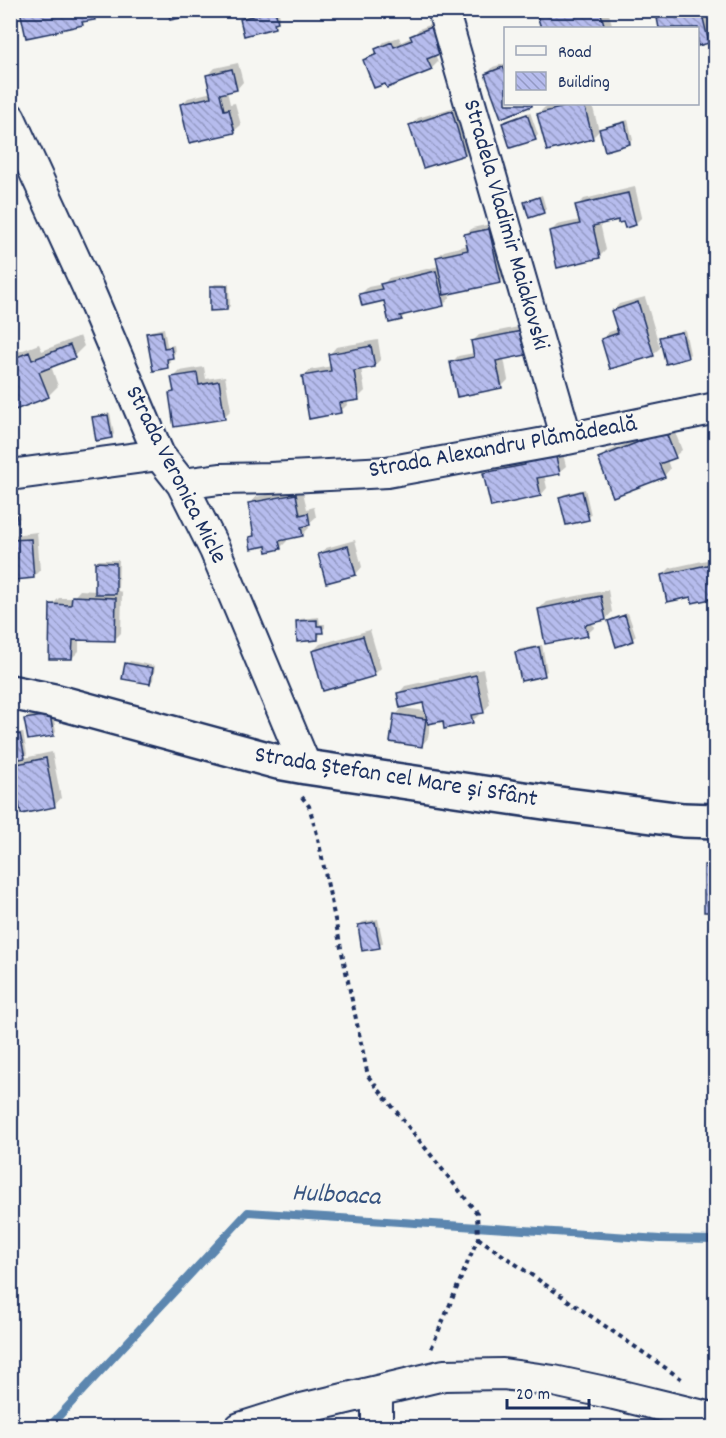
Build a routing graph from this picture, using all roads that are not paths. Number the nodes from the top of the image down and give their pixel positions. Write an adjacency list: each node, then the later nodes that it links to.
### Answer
1 (443, 10): 4 (street, Stradela Vladimir Maiakovski)
2 (10, 118): 5 (street, Strada Veronica Micle)
3 (716, 408): 4 (street, Strada Alexandru Plămădeală)
4 (567, 439): 7 (street, Strada Alexandru Plămădeală)
5 (159, 455): 6 (street); 7 (street, Strada Veronica Micle)
6 (10, 475)
7 (182, 484): 9 (street, Strada Veronica Micle)
8 (10, 692): 9 (street, Strada Ștefan cel Mare și Sfânt)
9 (292, 764): 10 (street, Strada Ștefan cel Mare și Sfânt)
10 (716, 821)
11 (377, 1392): 12 (street); 13 (street); 14 (street)
12 (716, 1419)
13 (240, 1428)
14 (377, 1428)

